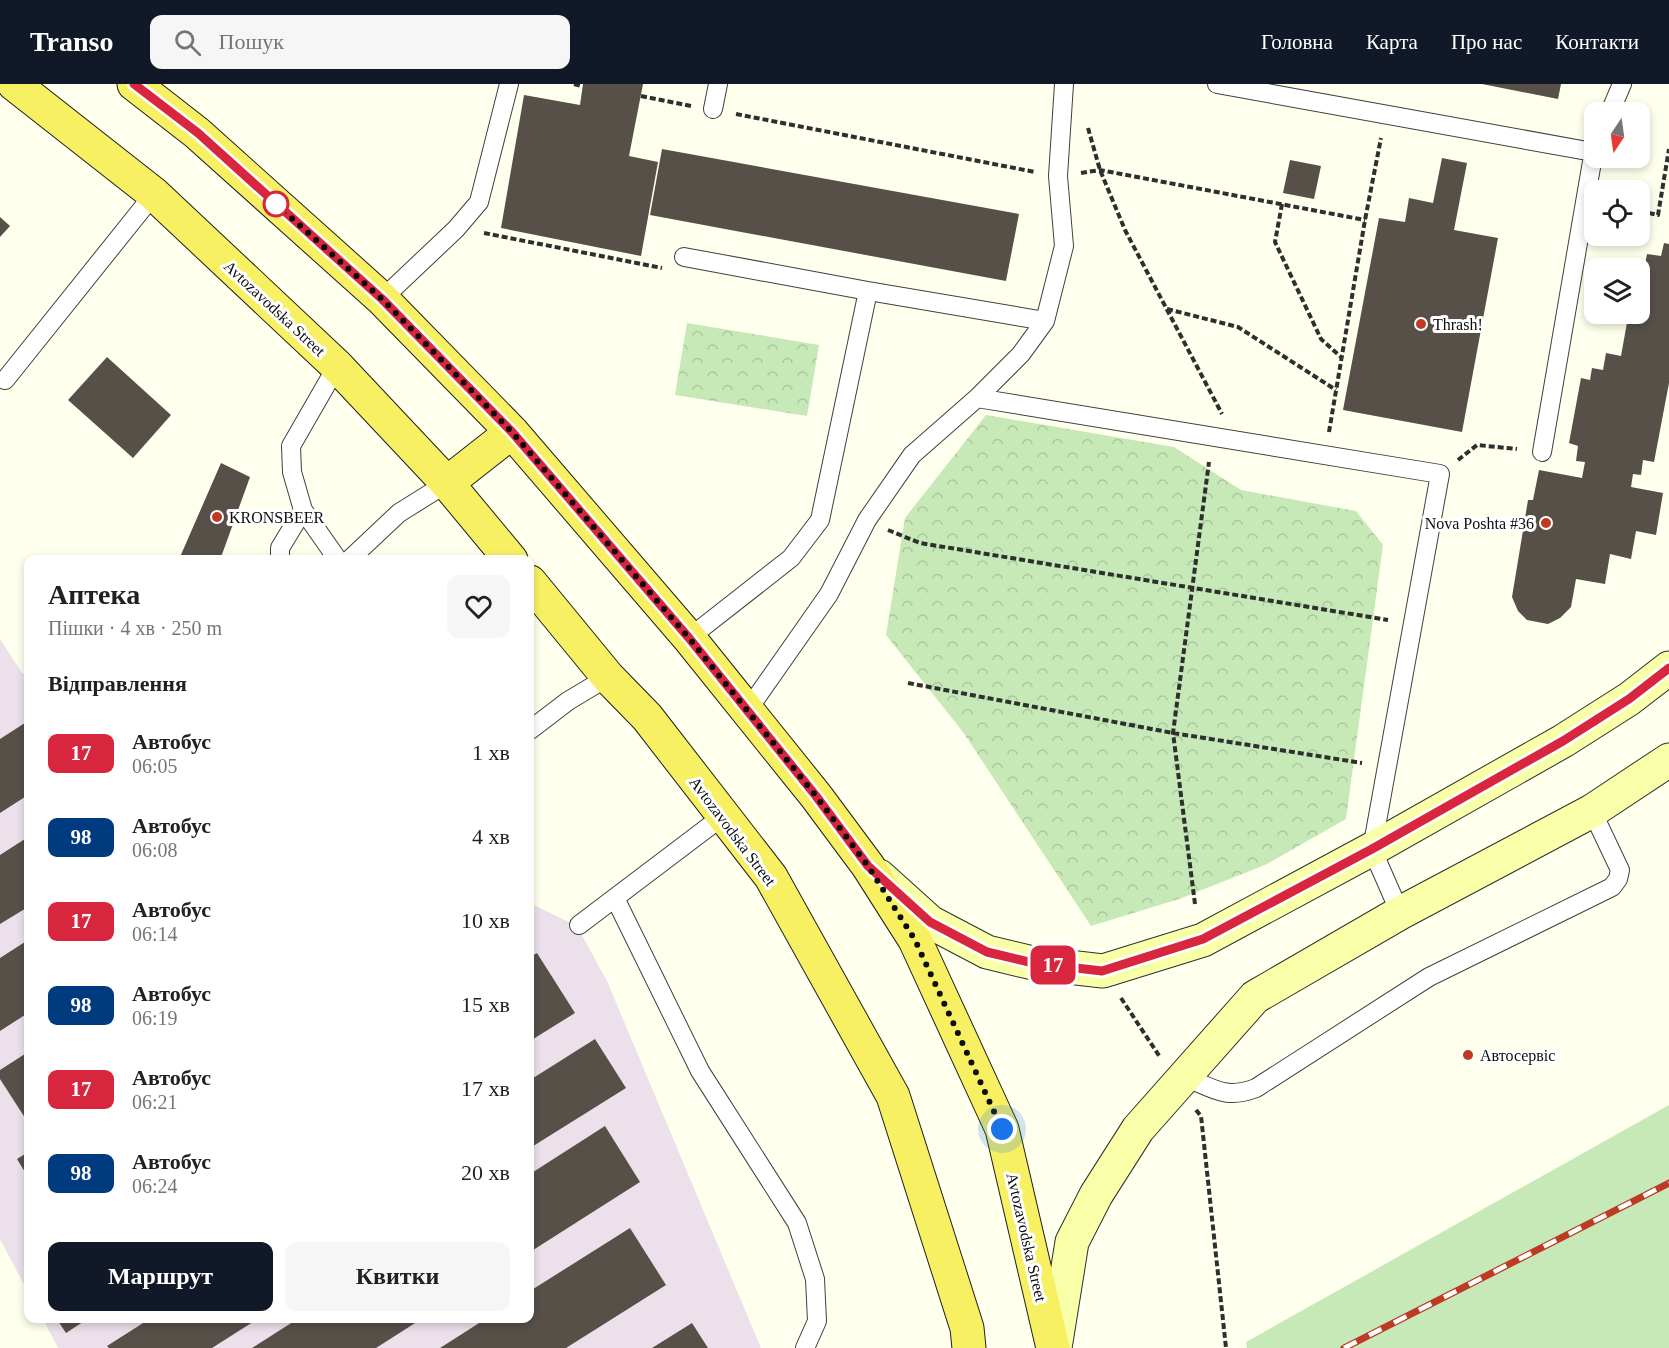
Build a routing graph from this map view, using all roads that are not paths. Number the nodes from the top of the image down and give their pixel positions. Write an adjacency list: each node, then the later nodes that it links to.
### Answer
1 (14, 84): 12 (main road, Avtozavodska Street)
2 (134, 84): 15 (main road, Avtozavodska Street)
3 (509, 84): 15 (lane)
4 (718, 84): 9 (lane)
5 (1064, 84): 16 (lane)
6 (1216, 84): 10 (lane)
7 (1622, 84): 8 (lane)
8 (1614, 102)
9 (713, 109)
10 (1584, 149)
11 (1591, 168): 21 (lane)
12 (154, 194): 17 (main road, Avtozavodska Street); 18 (lane)
13 (684, 257): 14 (lane)
14 (868, 291): 16 (lane); 29 (lane)
15 (382, 299): 20 (main road, Avtozavodska Street)
16 (1045, 321): 19 (lane)
17 (337, 366): 22 (main road, Avtozavodska Street); 23 (lane)
18 (5, 380)
19 (977, 398): 32 (lane); 37 (lane)
20 (512, 432): 22 (main road); 29 (main road, Avtozavodska Street)
21 (1542, 452)
22 (447, 483): 26 (lane); 27 (main road, Avtozavodska Street)
23 (303, 510): 24 (lane); 25 (lane)
24 (280, 555)
25 (334, 555)
26 (354, 555)
27 (507, 555)
28 (534, 587): 31 (main road, Avtozavodska Street)
29 (689, 638): 32 (main road, Avtozavodska Street)
30 (1669, 668): 37 (street)
31 (608, 677): 33 (lane); 36 (main road, Avtozavodska Street)
32 (747, 711): 38 (main road, Avtozavodska Street)
33 (534, 727)
34 (1669, 760): 35 (street)
35 (1592, 811): 40 (street); 42 (lane)
36 (723, 816): 39 (lane); 44 (main road, Avtozavodska Street)
37 (1372, 849): 38 (street); 40 (lane)
38 (868, 866): 45 (main road, Avtozavodska Street)
39 (615, 898): 41 (lane); 43 (lane)
40 (1400, 913): 42 (street)
41 (579, 925)
42 (1182, 1081): 45 (street)
43 (805, 1348)
44 (969, 1348)
45 (1054, 1348)

